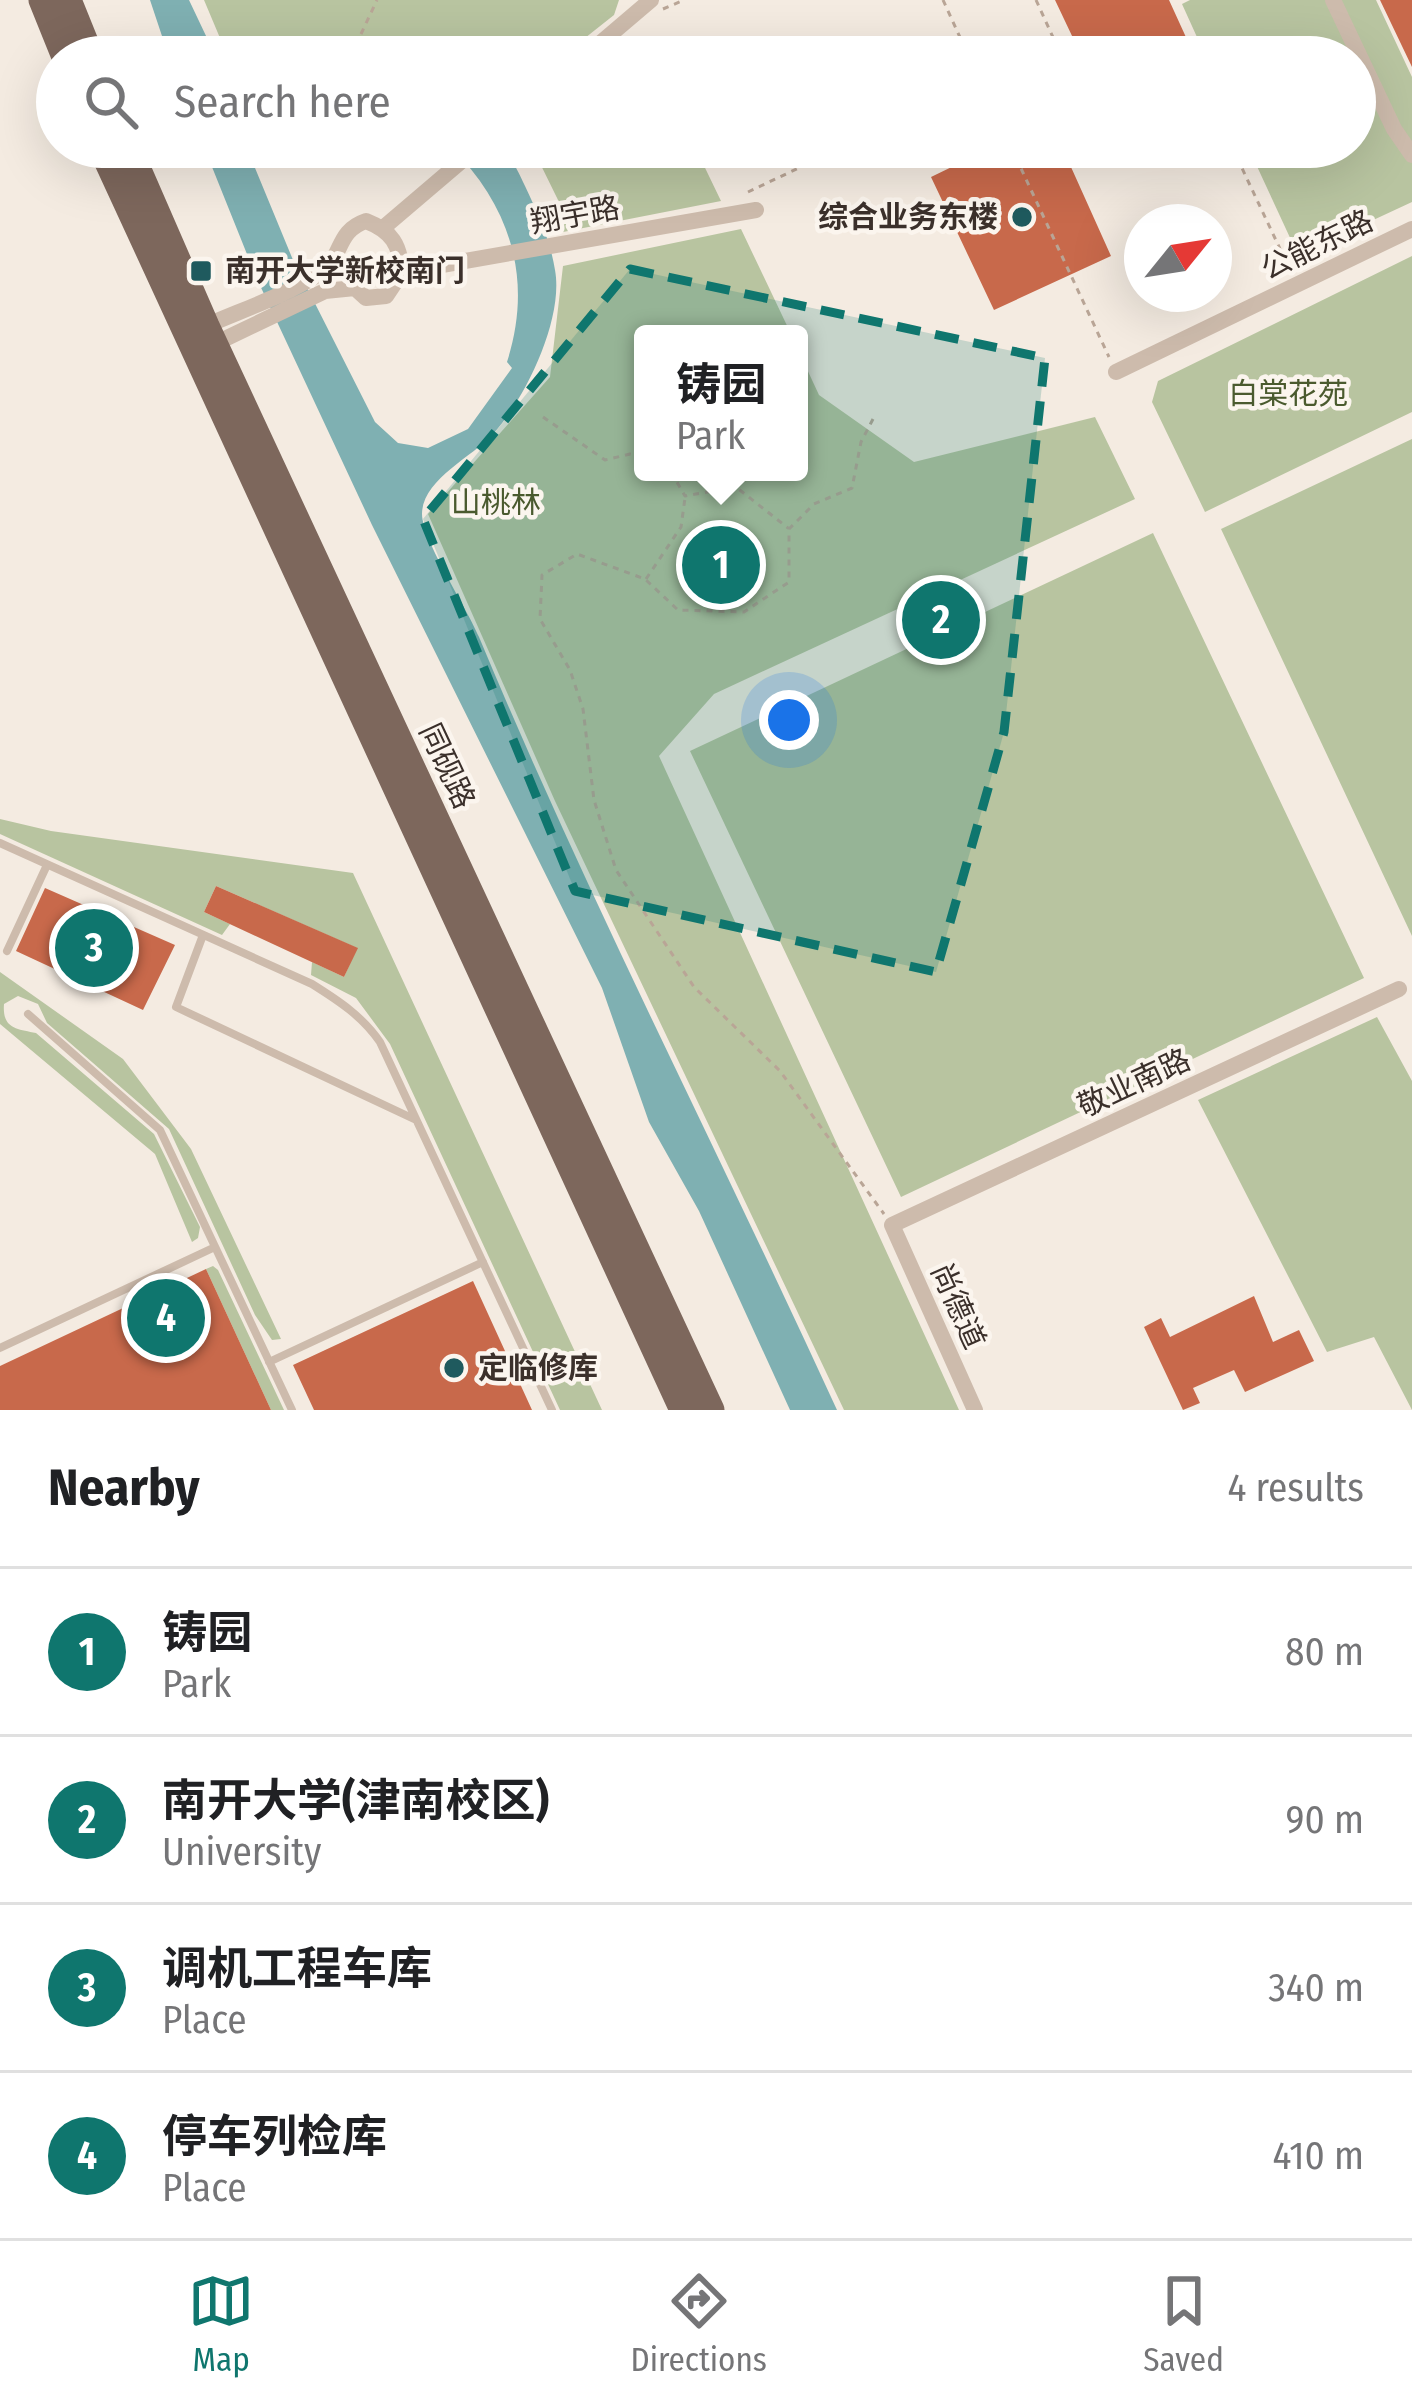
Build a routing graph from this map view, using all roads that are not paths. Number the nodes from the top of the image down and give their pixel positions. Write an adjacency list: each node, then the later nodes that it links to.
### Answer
1 (42, 0): 5 (main road)
2 (68, 0): 6 (main road)
3 (1334, 0): 8 (street)
4 (657, 5): 7 (street)
5 (57, 36)
6 (83, 36)
7 (613, 36)
8 (1351, 36)
9 (1376, 90): 10 (street)
10 (1412, 154)
11 (112, 168): 21 (main road, 同砚路)
12 (136, 168): 21 (main road, 同砚路)
13 (454, 168): 15 (street)
14 (756, 210): 18 (street, 翔宇路)
15 (383, 228): 17 (street); 18 (street)
16 (1412, 229): 22 (street, 公能东路)
17 (339, 254): 19 (street); 20 (street)
18 (402, 272): 20 (street)
19 (322, 283): 20 (street); 21 (street)
20 (355, 288)
21 (200, 340): 37 (main road, 同砚路); 38 (main road, 同砚路)
22 (1116, 372)
23 (0, 843): 24 (lane)
24 (47, 865): 25 (lane); 26 (lane)
25 (203, 935): 29 (lane); 29 (lane)
26 (7, 951)
27 (1399, 989): 30 (street, 敬业南路)
28 (28, 1014): 31 (lane)
29 (417, 1120): 32 (lane)
30 (892, 1225): 39 (street, 尚德道)
31 (215, 1247): 33 (lane); 34 (lane)
32 (483, 1262): 34 (lane); 36 (lane)
33 (0, 1348)
34 (269, 1362): 35 (lane)
35 (292, 1410)
36 (552, 1410)
37 (683, 1410)
38 (711, 1410)
39 (974, 1410)

